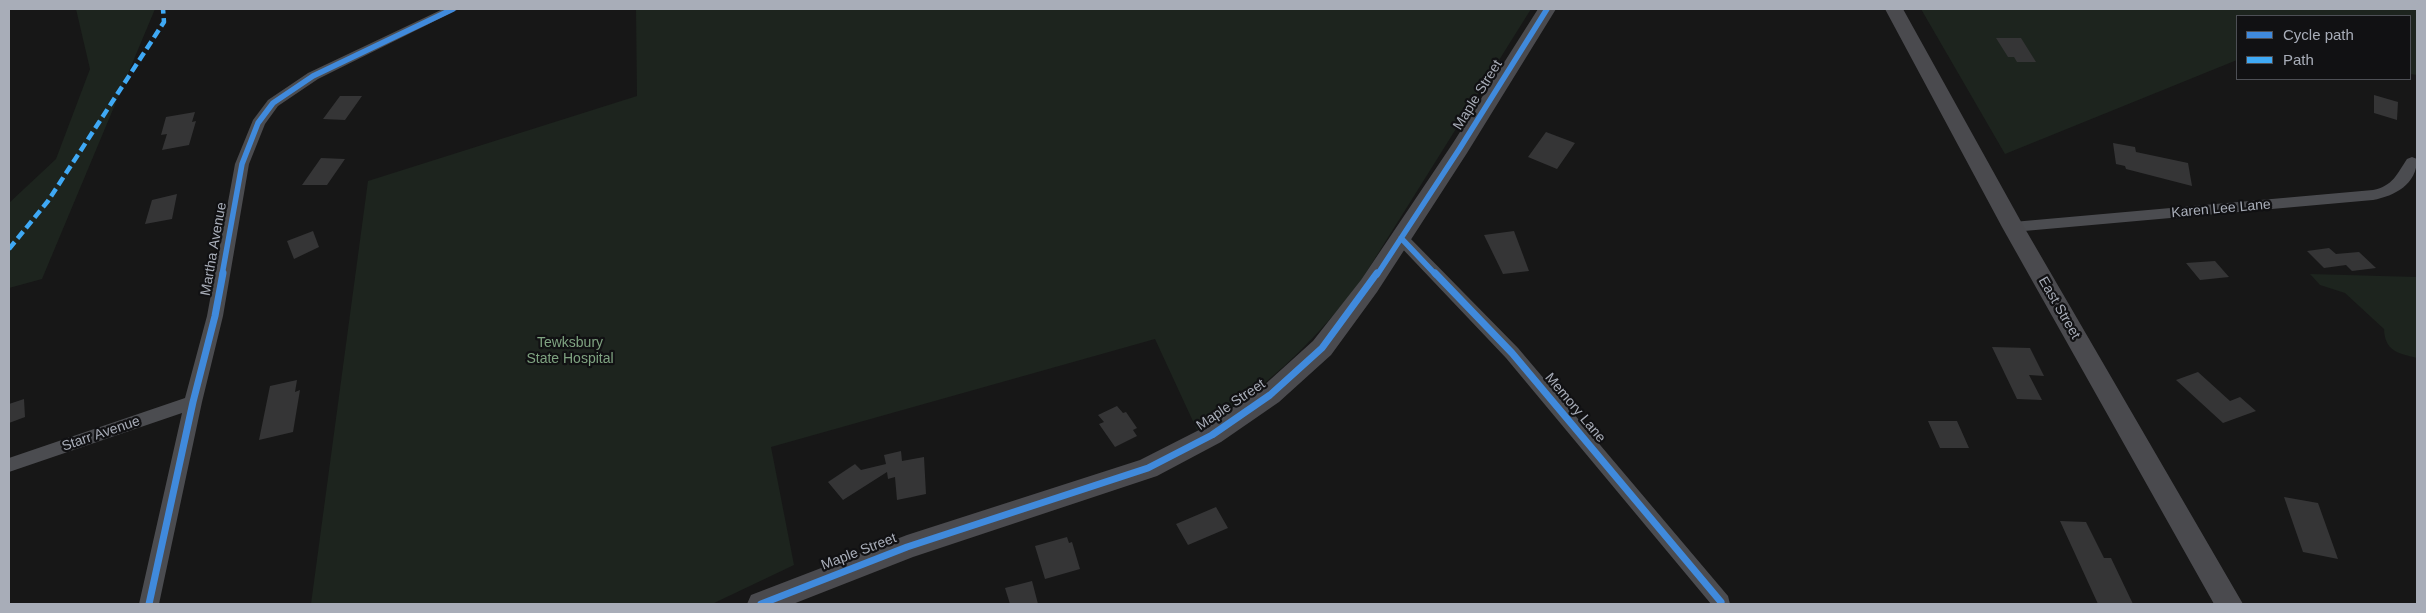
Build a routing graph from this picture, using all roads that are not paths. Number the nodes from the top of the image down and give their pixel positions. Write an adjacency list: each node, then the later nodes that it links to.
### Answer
1 (453, 9): 7 (street, Martha Avenue)
2 (1547, 9): 6 (street, Maple Street)
3 (1894, 9): 5 (street, East Street)
4 (2412, 162): 5 (street, Karen Lee Lane)
5 (2013, 227): 12 (street, East Street)
6 (1401, 238): 9 (street, Memory Lane); 11 (street, Maple Street)
7 (192, 402): 8 (street, Starr Avenue); 10 (street, Martha Avenue)
8 (9, 465)
9 (1722, 602)
10 (149, 604)
11 (761, 604)
12 (2229, 604)

